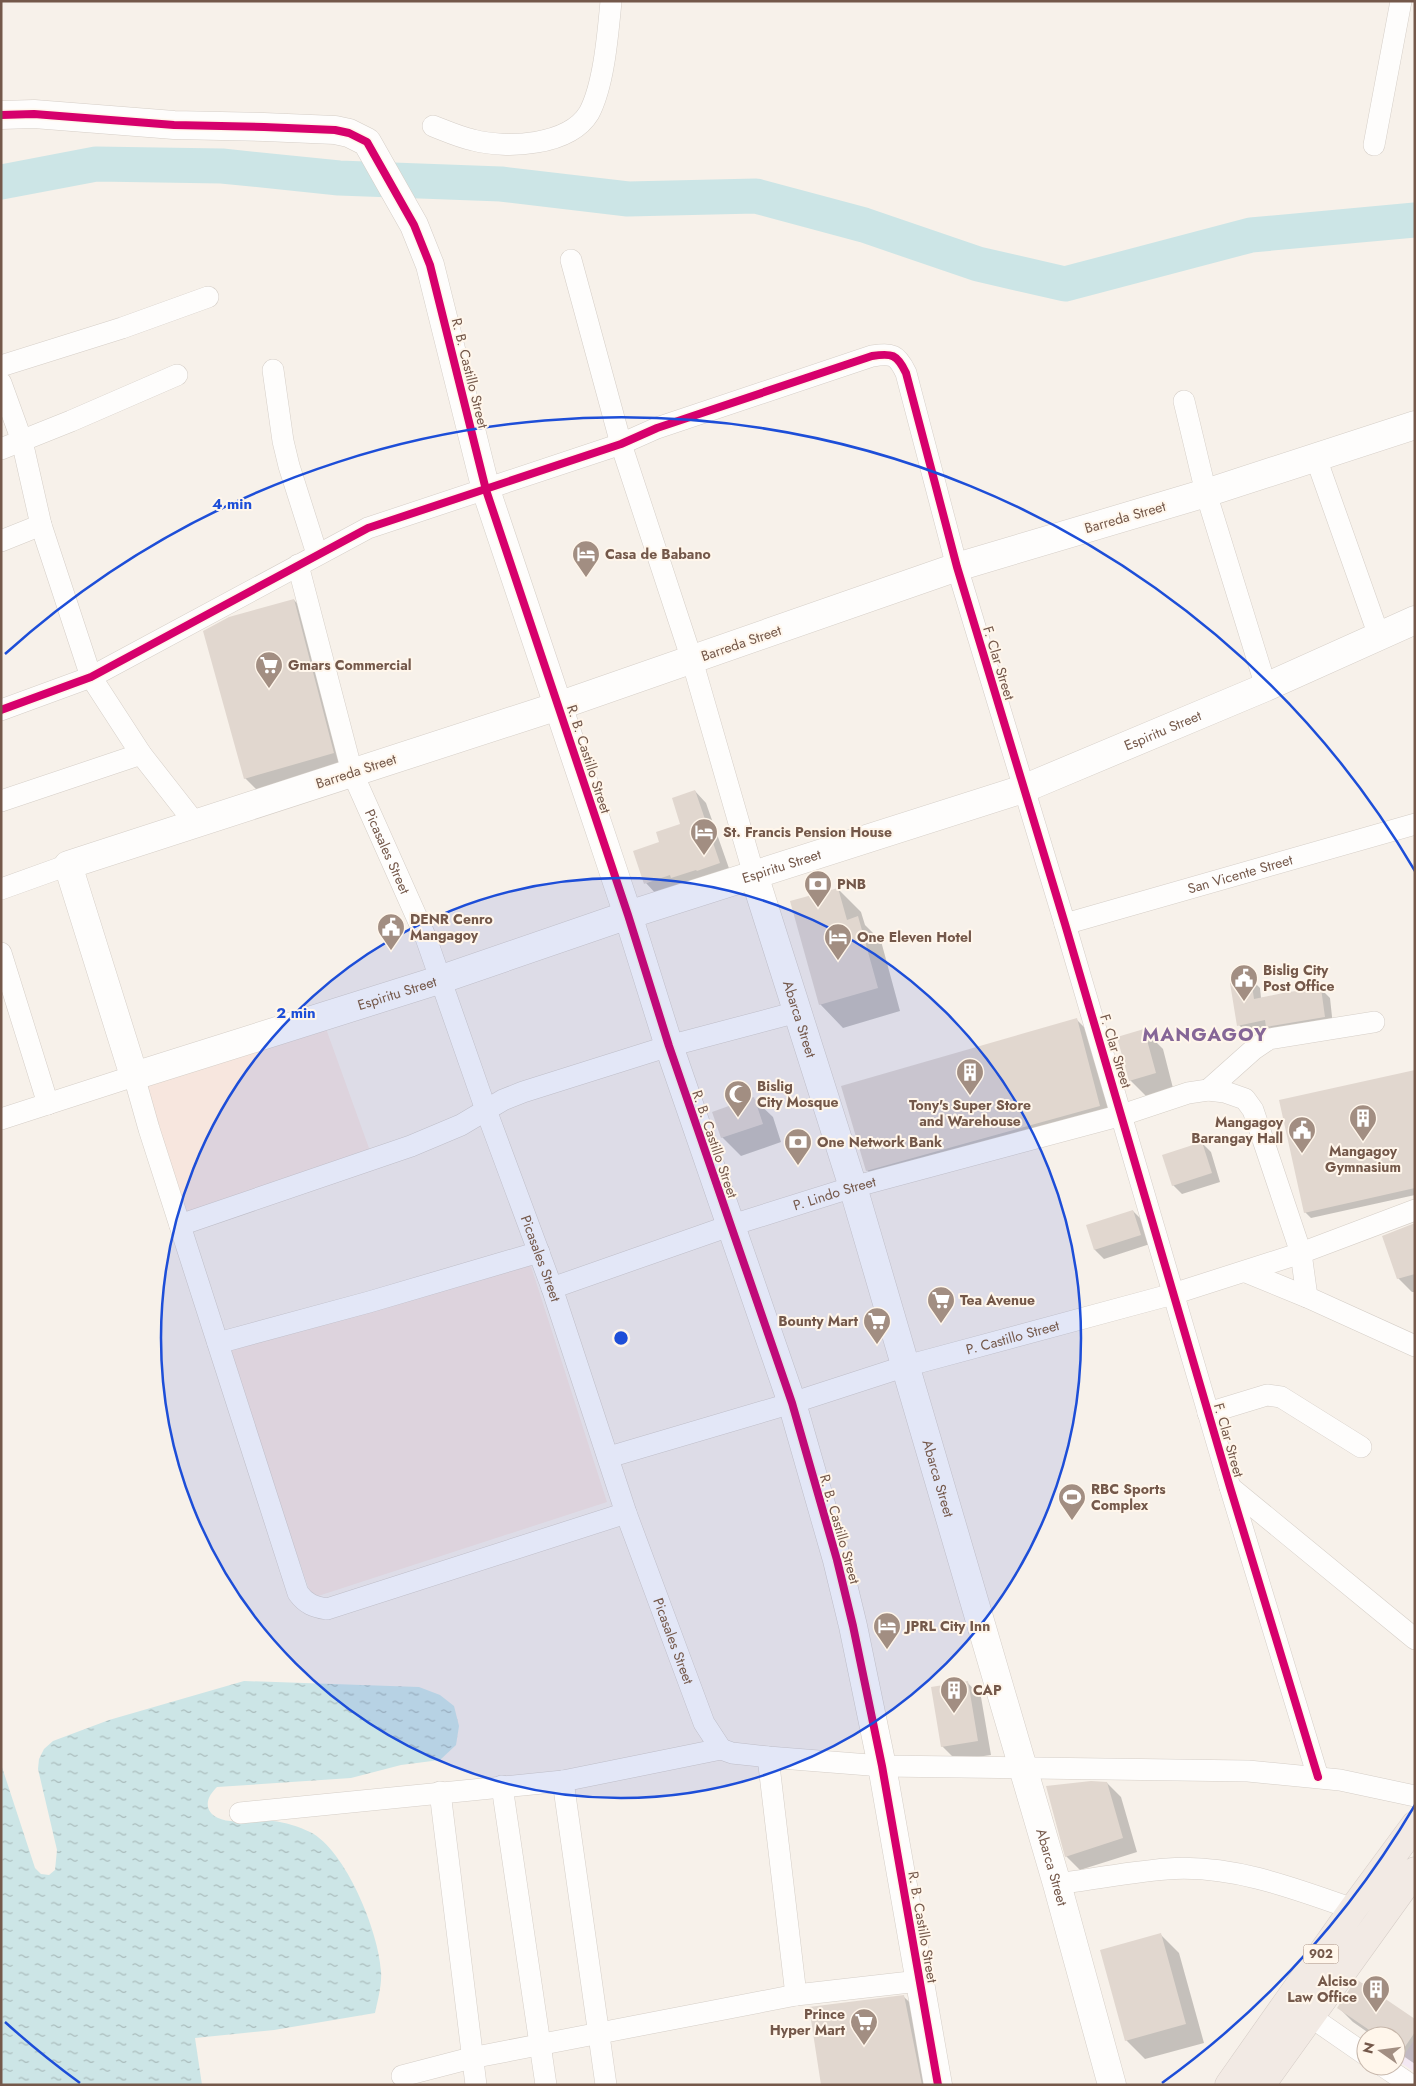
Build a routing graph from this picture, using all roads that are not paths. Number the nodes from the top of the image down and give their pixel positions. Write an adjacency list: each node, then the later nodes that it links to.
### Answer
1 (611, 1): 4 (street)
2 (1401, 1): 5 (street)
3 (1, 115): 18 (street, R. B. Castillo Street)
4 (433, 126)
5 (1374, 145)
6 (571, 260): 15 (street)
7 (208, 298): 8 (street)
8 (1, 366)
9 (273, 370): 22 (street)
10 (177, 375): 14 (street)
11 (1, 383): 14 (street)
12 (1184, 401): 19 (street)
13 (1415, 425): 17 (street, Barreda Street)
14 (22, 441): 16 (street); 20 (street)
15 (621, 444): 18 (street); 24 (street, F. Clar Street); 27 (street)
16 (1, 449)
17 (1316, 458): 19 (street, Barreda Street); 26 (street)
18 (486, 490): 22 (street); 30 (street, R. B. Castillo Street)
19 (1206, 493): 24 (street, Barreda Street); 29 (street)
20 (41, 525): 21 (street); 28 (street)
21 (1, 541)
22 (317, 554): 23 (street)
23 (298, 565): 28 (street); 33 (street, Picasales Street)
24 (958, 567): 27 (street, Barreda Street); 34 (street, F. Clar Street)
25 (1415, 620): 26 (street, Espiritu Street)
26 (1379, 636): 29 (street, Espiritu Street)
27 (692, 660): 30 (street, Barreda Street); 39 (street)
28 (91, 677): 31 (street); 32 (street)
29 (1266, 687): 34 (street, Espiritu Street)
30 (558, 706): 33 (street, Barreda Street); 41 (street, R. B. Castillo Street)
31 (1, 710)
32 (141, 754): 35 (street); 36 (street)
33 (352, 772): 36 (street, Barreda Street); 44 (street, Picasales Street)
34 (1023, 789): 39 (street, Espiritu Street); 42 (street, F. Clar Street)
35 (1, 801)
36 (195, 823): 38 (street, Barreda Street)
37 (1415, 824): 42 (street, San Vicente Street)
38 (68, 865): 40 (street); 48 (street)
39 (754, 875): 41 (street, Espiritu Street); 45 (street, Abarca Street)
40 (1, 889)
41 (628, 915): 44 (street, Espiritu Street); 47 (street, R. B. Castillo Street)
42 (1066, 924): 52 (street, F. Clar Street)
43 (1, 953): 50 (street)
44 (442, 979): 48 (street, Espiritu Street); 51 (street, Picasales Street)
45 (797, 1012): 47 (street); 54 (street, Abarca Street)
46 (1374, 1022): 49 (street)
47 (669, 1046): 51 (street); 57 (street, R. B. Castillo Street)
48 (134, 1076): 50 (street); 56 (street)
49 (1208, 1090): 52 (street, P. Lindo Street); 59 (street)
50 (48, 1104): 53 (street)
51 (486, 1110): 56 (street); 58 (street, Picasales Street)
52 (1122, 1114): 54 (street, P. Lindo Street); 62 (street, F. Clar Street)
53 (1, 1119)
54 (853, 1186): 57 (street, P. Lindo Street); 66 (street, Abarca Street)
55 (1415, 1210): 59 (street, P. Castillo Street)
56 (180, 1225): 64 (street)
57 (729, 1226): 61 (street, P. Lindo Street); 67 (street, R. B. Castillo Street)
58 (539, 1252): 61 (street, Picasales Street); 64 (street)
59 (1301, 1253): 60 (street, P. Castillo Street); 63 (street)
60 (1246, 1272): 62 (street, P. Castillo Street); 63 (street)
61 (552, 1288): 70 (street, Picasales Street)
62 (1173, 1294): 66 (street, P. Castillo Street); 68 (street, F. Clar Street)
63 (1307, 1297): 65 (street)
64 (218, 1343): 72 (street)
65 (1415, 1346)
66 (906, 1366): 67 (street, P. Castillo Street); 77 (street, Abarca Street)
67 (792, 1403): 70 (street, P. Castillo Street); 76 (street, R. B. Castillo Street)
68 (1208, 1413): 69 (street); 71 (street, F. Clar Street)
69 (1361, 1447)
70 (609, 1457): 72 (street, Picasales Street)
71 (1230, 1487): 73 (street); 78 (street, F. Clar Street)
72 (626, 1513): 74 (street, Picasales Street)
73 (1415, 1639)
74 (721, 1749): 75 (street); 79 (street)
75 (768, 1757): 76 (street); 89 (street)
76 (882, 1766): 77 (street); 88 (street, R. B. Castillo Street)
77 (1022, 1768): 78 (street); 86 (street, Abarca Street)
78 (1318, 1777): 82 (street)
79 (563, 1781): 80 (street); 91 (street)
80 (502, 1786): 81 (street); 92 (street)
81 (440, 1792): 83 (street); 94 (street)
82 (1415, 1796)
83 (240, 1813)
84 (1411, 1837): 87 (highway, 902)
85 (1415, 1870): 90 (highway, 902)
86 (1057, 1884): 87 (street); 101 (street, Abarca Street)
87 (1353, 1909): 90 (highway, 902)
88 (919, 1981): 89 (street); 100 (street, R. B. Castillo Street)
89 (796, 1995): 91 (street)
90 (1298, 2009): 93 (street); 102 (highway, 902); 103 (highway, 902)
91 (598, 2035): 92 (street); 99 (street)
92 (540, 2044): 94 (street); 98 (street)
93 (1356, 2048)
94 (471, 2058): 95 (street); 97 (street)
95 (402, 2076)
96 (1398, 2076): 104 (street)
97 (476, 2085)
98 (546, 2085)
99 (606, 2085)
100 (938, 2085)
101 (1112, 2085)
102 (1229, 2085)
103 (1261, 2085)
104 (1411, 2085)

